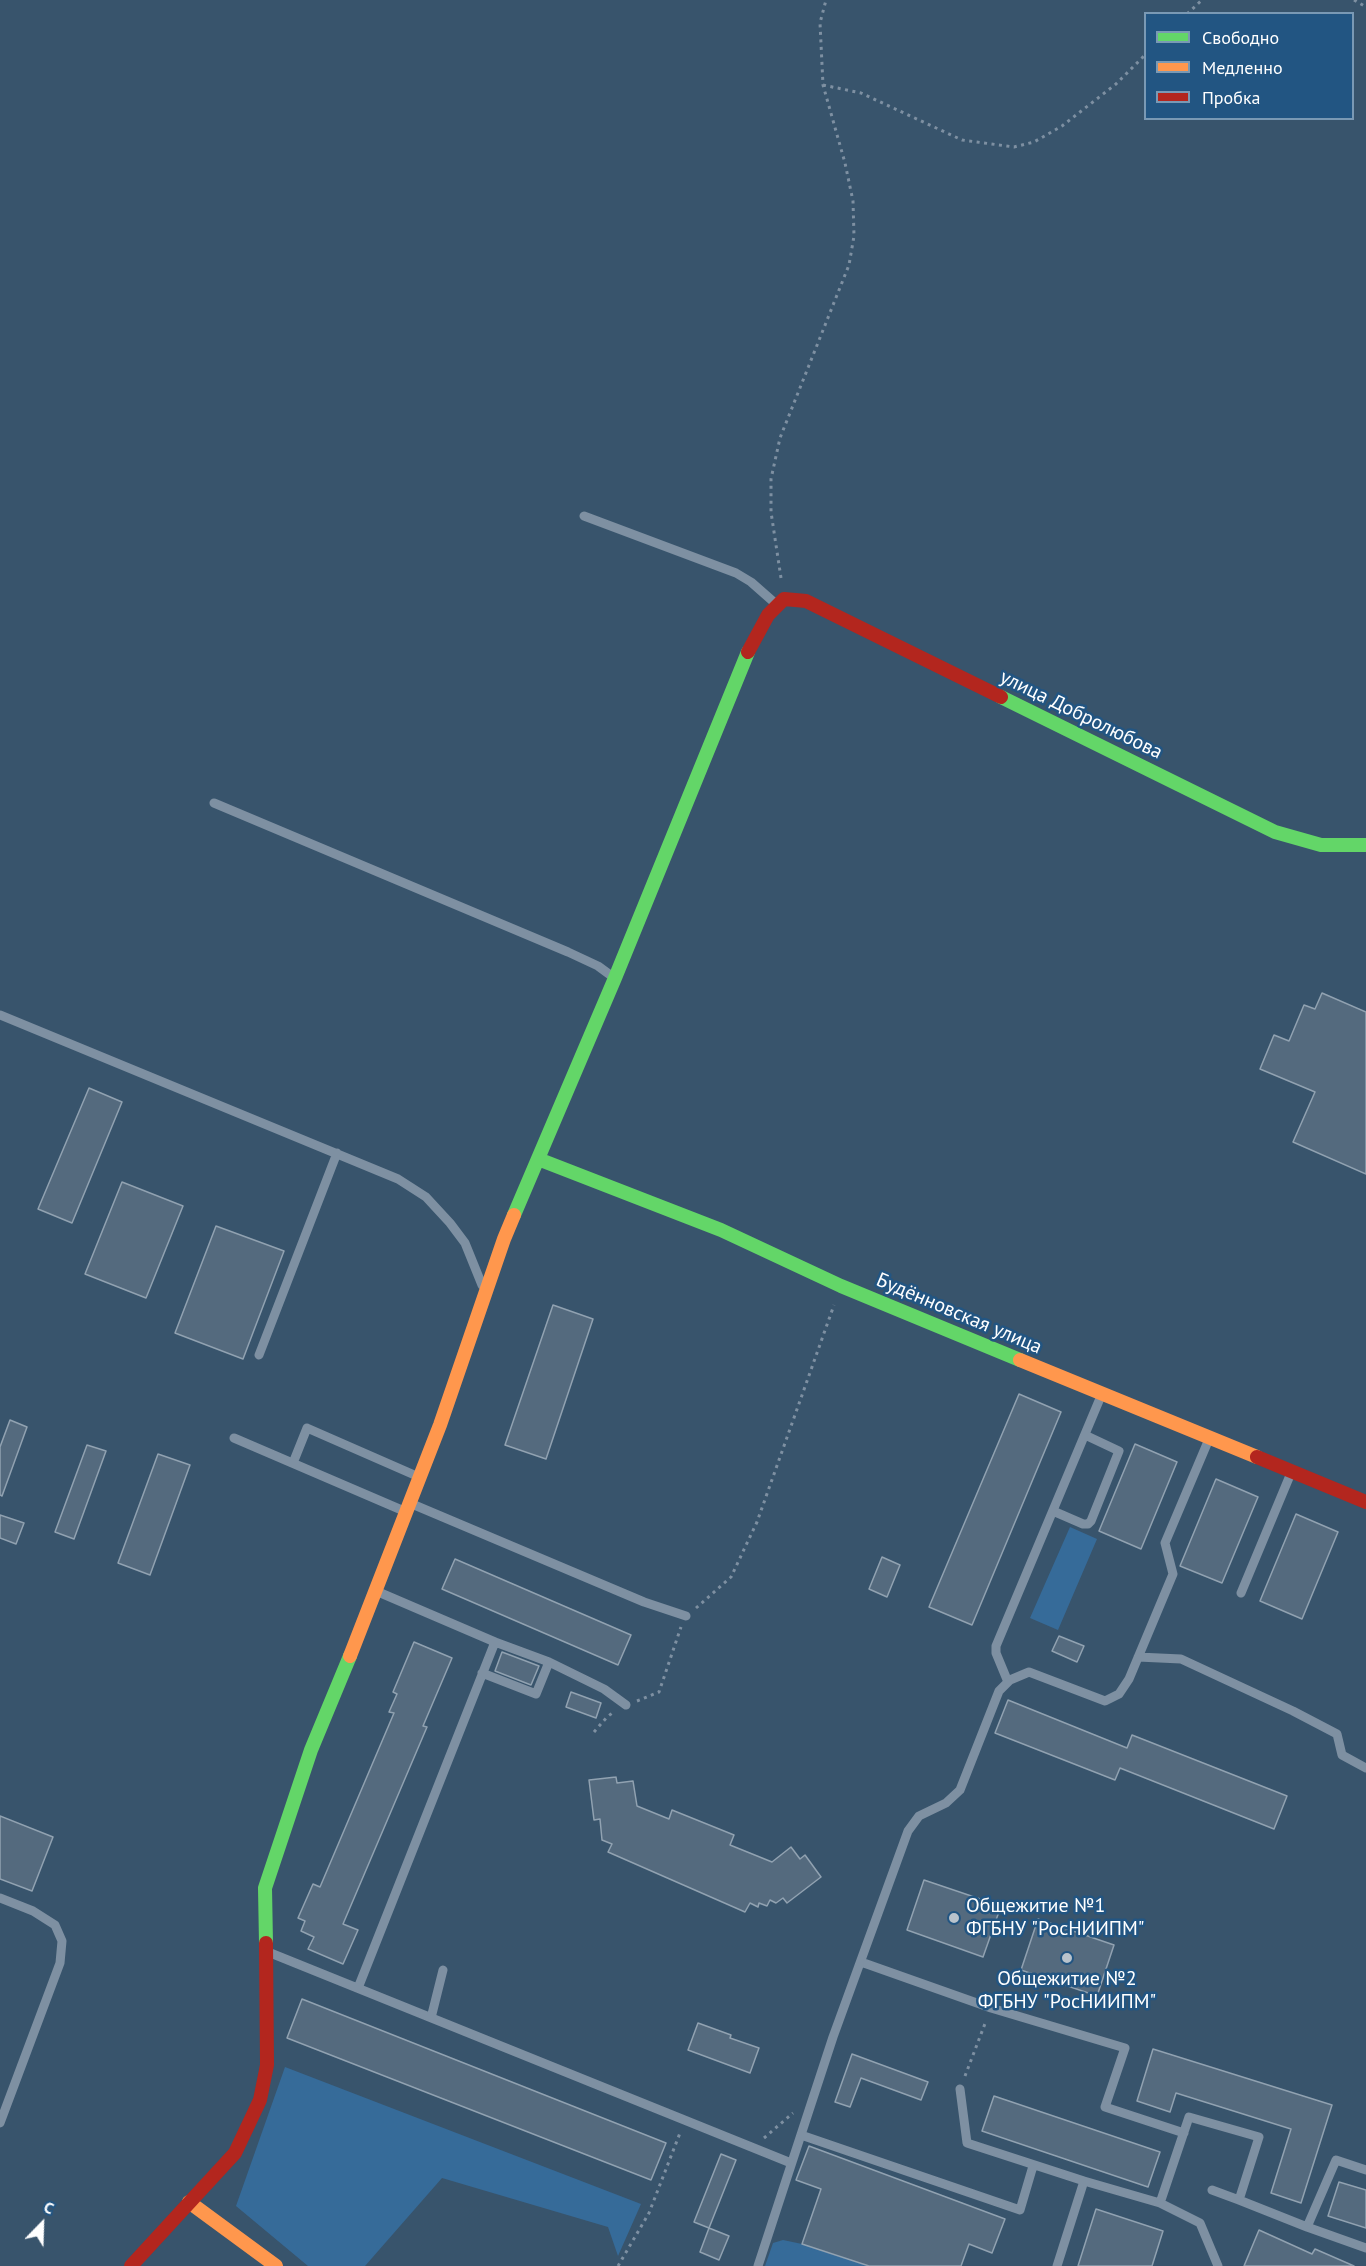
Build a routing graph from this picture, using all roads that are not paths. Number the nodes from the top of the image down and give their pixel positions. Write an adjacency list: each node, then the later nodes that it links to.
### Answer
1 (584, 516): 2 (lane)
2 (781, 603): 4 (street, улица Добролюбова); 5 (street)
3 (213, 803): 5 (lane)
4 (1366, 845)
5 (615, 978): 8 (street)
6 (0, 1015): 7 (lane)
7 (337, 1153): 9 (lane); 10 (lane)
8 (538, 1160): 9 (street); 11 (street, Будённовская улица)
9 (485, 1296): 17 (street)
10 (259, 1355)
11 (1102, 1395): 12 (lane); 14 (street, Будённовская улица)
12 (1085, 1435): 20 (lane); 20 (lane)
13 (234, 1438): 15 (lane)
14 (1209, 1439): 16 (street, Будённовская улица); 25 (lane)
15 (293, 1463): 17 (lane); 19 (lane)
16 (1291, 1473): 18 (street, Будённовская улица); 22 (lane)
17 (420, 1478): 19 (street)
18 (1366, 1502)
19 (408, 1507): 21 (street); 23 (lane)
20 (1053, 1511): 28 (lane)
21 (376, 1591): 24 (lane); 32 (street)
22 (1241, 1593)
23 (686, 1616)
24 (495, 1642): 26 (lane); 27 (lane)
25 (1138, 1657): 28 (lane); 30 (lane)
26 (549, 1662): 27 (lane); 29 (lane)
27 (482, 1673): 35 (lane)
28 (1008, 1682): 33 (lane)
29 (626, 1705)
30 (1366, 1768)
31 (0, 1898): 38 (lane)
32 (265, 1951): 35 (lane); 47 (street)
33 (861, 1962): 39 (lane); 40 (lane)
34 (443, 1970): 36 (lane)
35 (358, 1988): 36 (lane)
36 (431, 2018): 41 (lane)
37 (960, 2089): 42 (lane)
38 (0, 2123)
39 (1184, 2133): 46 (lane); 48 (lane)
40 (801, 2135): 41 (lane); 42 (lane)
41 (791, 2163): 53 (lane)
42 (1033, 2166): 44 (lane)
43 (1366, 2170): 49 (lane)
44 (1084, 2181): 48 (lane); 54 (lane)
45 (1212, 2190): 46 (lane)
46 (1239, 2200): 49 (lane)
47 (189, 2202): 51 (street); 52 (street)
48 (1160, 2203): 55 (lane)
49 (1307, 2227): 50 (lane)
50 (1366, 2248)
51 (131, 2266)
52 (276, 2266)
53 (758, 2266)
54 (1057, 2266)
55 (1218, 2266)

